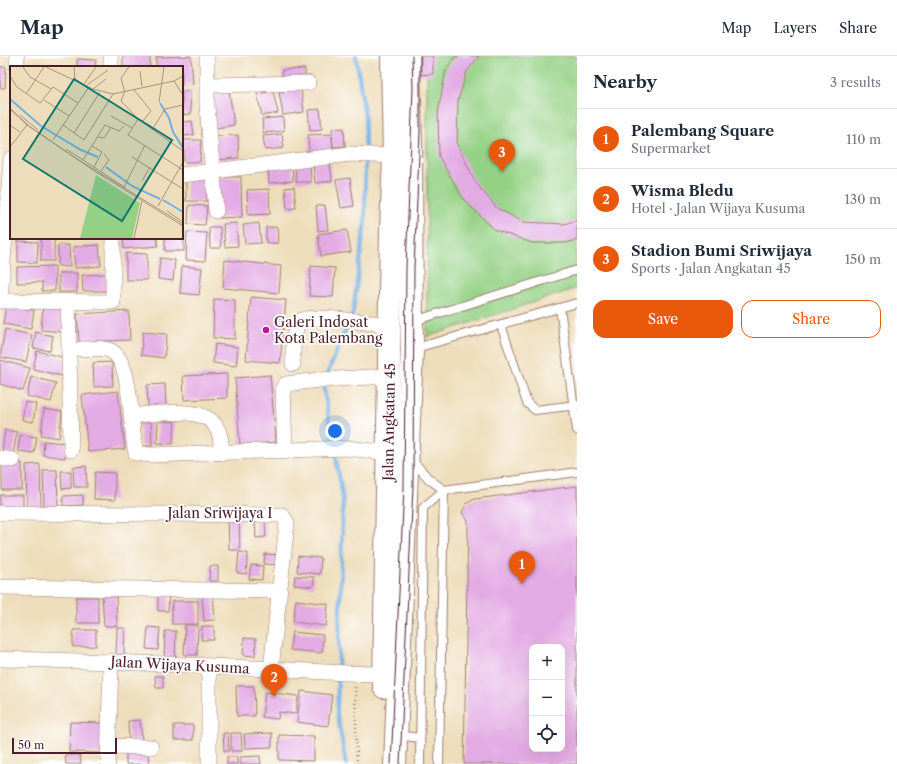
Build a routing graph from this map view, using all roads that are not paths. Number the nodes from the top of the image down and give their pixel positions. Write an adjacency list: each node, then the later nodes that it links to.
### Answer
1 (207, 56): 5 (street)
2 (392, 56): 6 (main road, Jalan Angkatan 45)
3 (409, 56): 13 (main road)
4 (308, 83): 5 (street)
5 (207, 85): 8 (street)
6 (394, 156): 8 (street); 11 (main road, Jalan Angkatan 45)
7 (10, 165): 10 (street)
8 (212, 172): 9 (street); 12 (street)
9 (183, 175)
10 (4, 192): 15 (street)
11 (394, 203): 13 (main road); 22 (main road, Jalan Angkatan 45)
12 (216, 211)
13 (412, 226): 21 (main road)
14 (113, 239): 18 (street)
15 (1, 268): 17 (street)
16 (577, 270): 21 (lane)
17 (0, 300): 18 (street)
18 (68, 303): 31 (street)
19 (577, 303): 20 (lane)
20 (560, 308): 23 (lane); 28 (lane)
21 (412, 321): 24 (main road)
22 (390, 325): 26 (street); 27 (main road, Jalan Angkatan 45)
23 (501, 325): 24 (lane); 28 (lane)
24 (422, 346): 34 (main road)
25 (81, 349): 29 (street)
26 (293, 364)
27 (389, 376): 32 (street); 34 (main road, Jalan Angkatan 45)
28 (576, 405): 30 (lane)
29 (131, 416): 33 (street); 33 (street)
30 (577, 430)
31 (71, 450)
32 (285, 452): 33 (street); 34 (street)
33 (222, 453)
34 (398, 454): 36 (lane); 40 (main road); 45 (main road, Jalan Angkatan 45)
35 (577, 472): 36 (lane)
36 (444, 490): 40 (lane); 55 (lane)
37 (0, 513): 39 (street, Jalan Sriwijaya I)
38 (0, 587): 39 (street)
39 (278, 591): 44 (street, Jalan Sriwijaya I)
40 (412, 615): 46 (main road); 47 (lane)
41 (0, 659): 42 (street, Jalan Wijaya Kusuma)
42 (111, 661): 43 (street, Jalan Wijaya Kusuma); 48 (street)
43 (209, 666): 44 (street, Jalan Wijaya Kusuma); 51 (street)
44 (271, 669): 45 (street, Jalan Wijaya Kusuma)
45 (385, 674): 52 (main road, Jalan Angkatan 45)
46 (397, 735): 47 (lane); 53 (main road)
47 (420, 738): 54 (lane)
48 (108, 746): 49 (street); 50 (street)
49 (151, 746)
50 (108, 764)
51 (209, 764)
52 (380, 764)
53 (395, 764)
54 (420, 764)
55 (439, 764)

